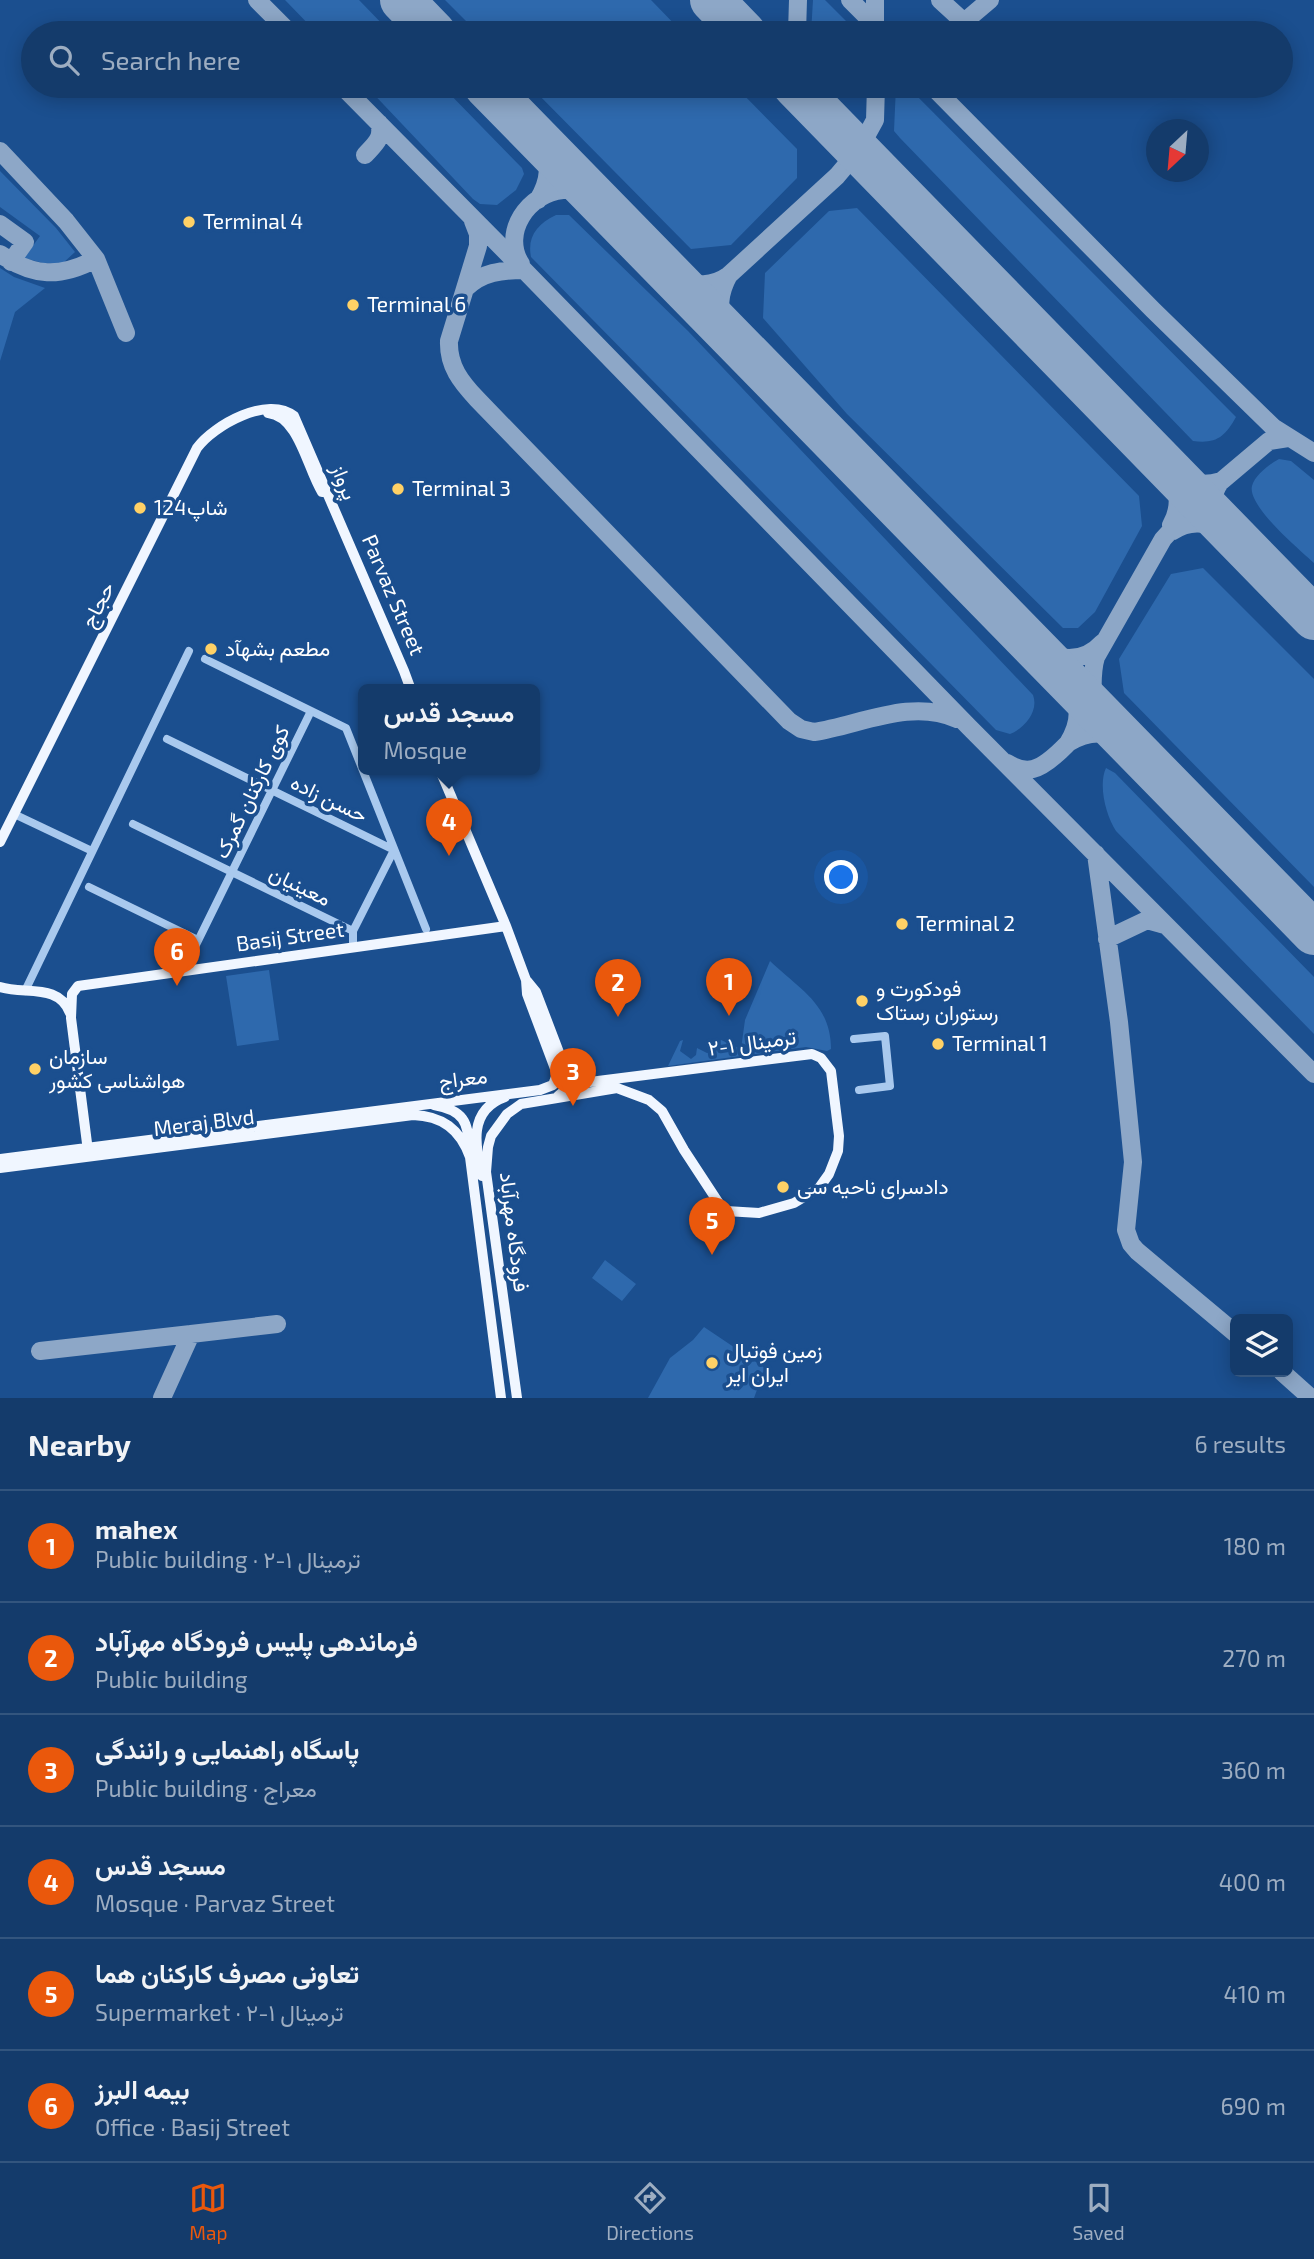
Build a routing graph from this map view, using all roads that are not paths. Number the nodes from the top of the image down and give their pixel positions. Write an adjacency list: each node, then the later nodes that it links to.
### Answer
1 (256, 412): 2 (main road, پرواز); 12 (main road, حجاج)
2 (338, 516): 5 (main road, Parvaz Street)
3 (189, 651): 16 (street)
4 (205, 659): 6 (street, کوی کارکنان گمرک)
5 (408, 684)
6 (311, 711): 8 (street); 11 (street, کوی کارکنان گمرک)
7 (167, 739): 11 (street, حسن زاده)
8 (358, 758)
9 (364, 775): 15 (street)
10 (442, 775): 19 (main road)
11 (272, 791): 15 (street, حسن زاده); 17 (street, کوی کارکنان گمرک)
12 (15, 814): 14 (main road, حجاج); 16 (street)
13 (132, 824): 17 (street, معینیان)
14 (0, 842)
15 (394, 850): 20 (street); 21 (street)
16 (92, 851): 27 (street)
17 (232, 872): 21 (street, معینیان); 22 (street, کوی کارکنان گمرک)
18 (89, 887): 22 (street)
19 (506, 926): 23 (main road, Basij Street); 25 (main road)
20 (426, 929)
21 (353, 931): 23 (street)
22 (198, 940): 24 (street, کوی کارکنان گمرک)
23 (353, 948): 28 (main road, Basij Street)
24 (190, 957)
25 (526, 980): 31 (main road); 33 (main road)
26 (0, 987): 27 (main road)
27 (25, 991): 28 (main road)
28 (71, 1018): 36 (main road)
29 (854, 1040): 32 (street)
30 (616, 1083): 30 (main road, ترمینال ۱-۲); 31 (main road)
31 (574, 1084): 34 (main road); 34 (main road)
32 (859, 1090)
33 (519, 1092): 35 (main road, معراج); 39 (main road)
34 (558, 1097): 39 (main road, فرودگاه مهرآباد)
35 (412, 1110): 36 (main road, Meraj Blvd); 41 (main road, فرودگاه مهرآباد)
36 (88, 1152): 37 (main road, Meraj Blvd); 38 (main road, Meraj Blvd)
37 (0, 1159)
38 (0, 1168)
39 (492, 1218): 40 (main road, فرودگاه مهرآباد)
40 (506, 1317): 41 (main road); 43 (main road, فرودگاه مهرآباد)
41 (491, 1320): 42 (main road, فرودگاه مهرآباد)
42 (502, 1398)
43 (516, 1398)

